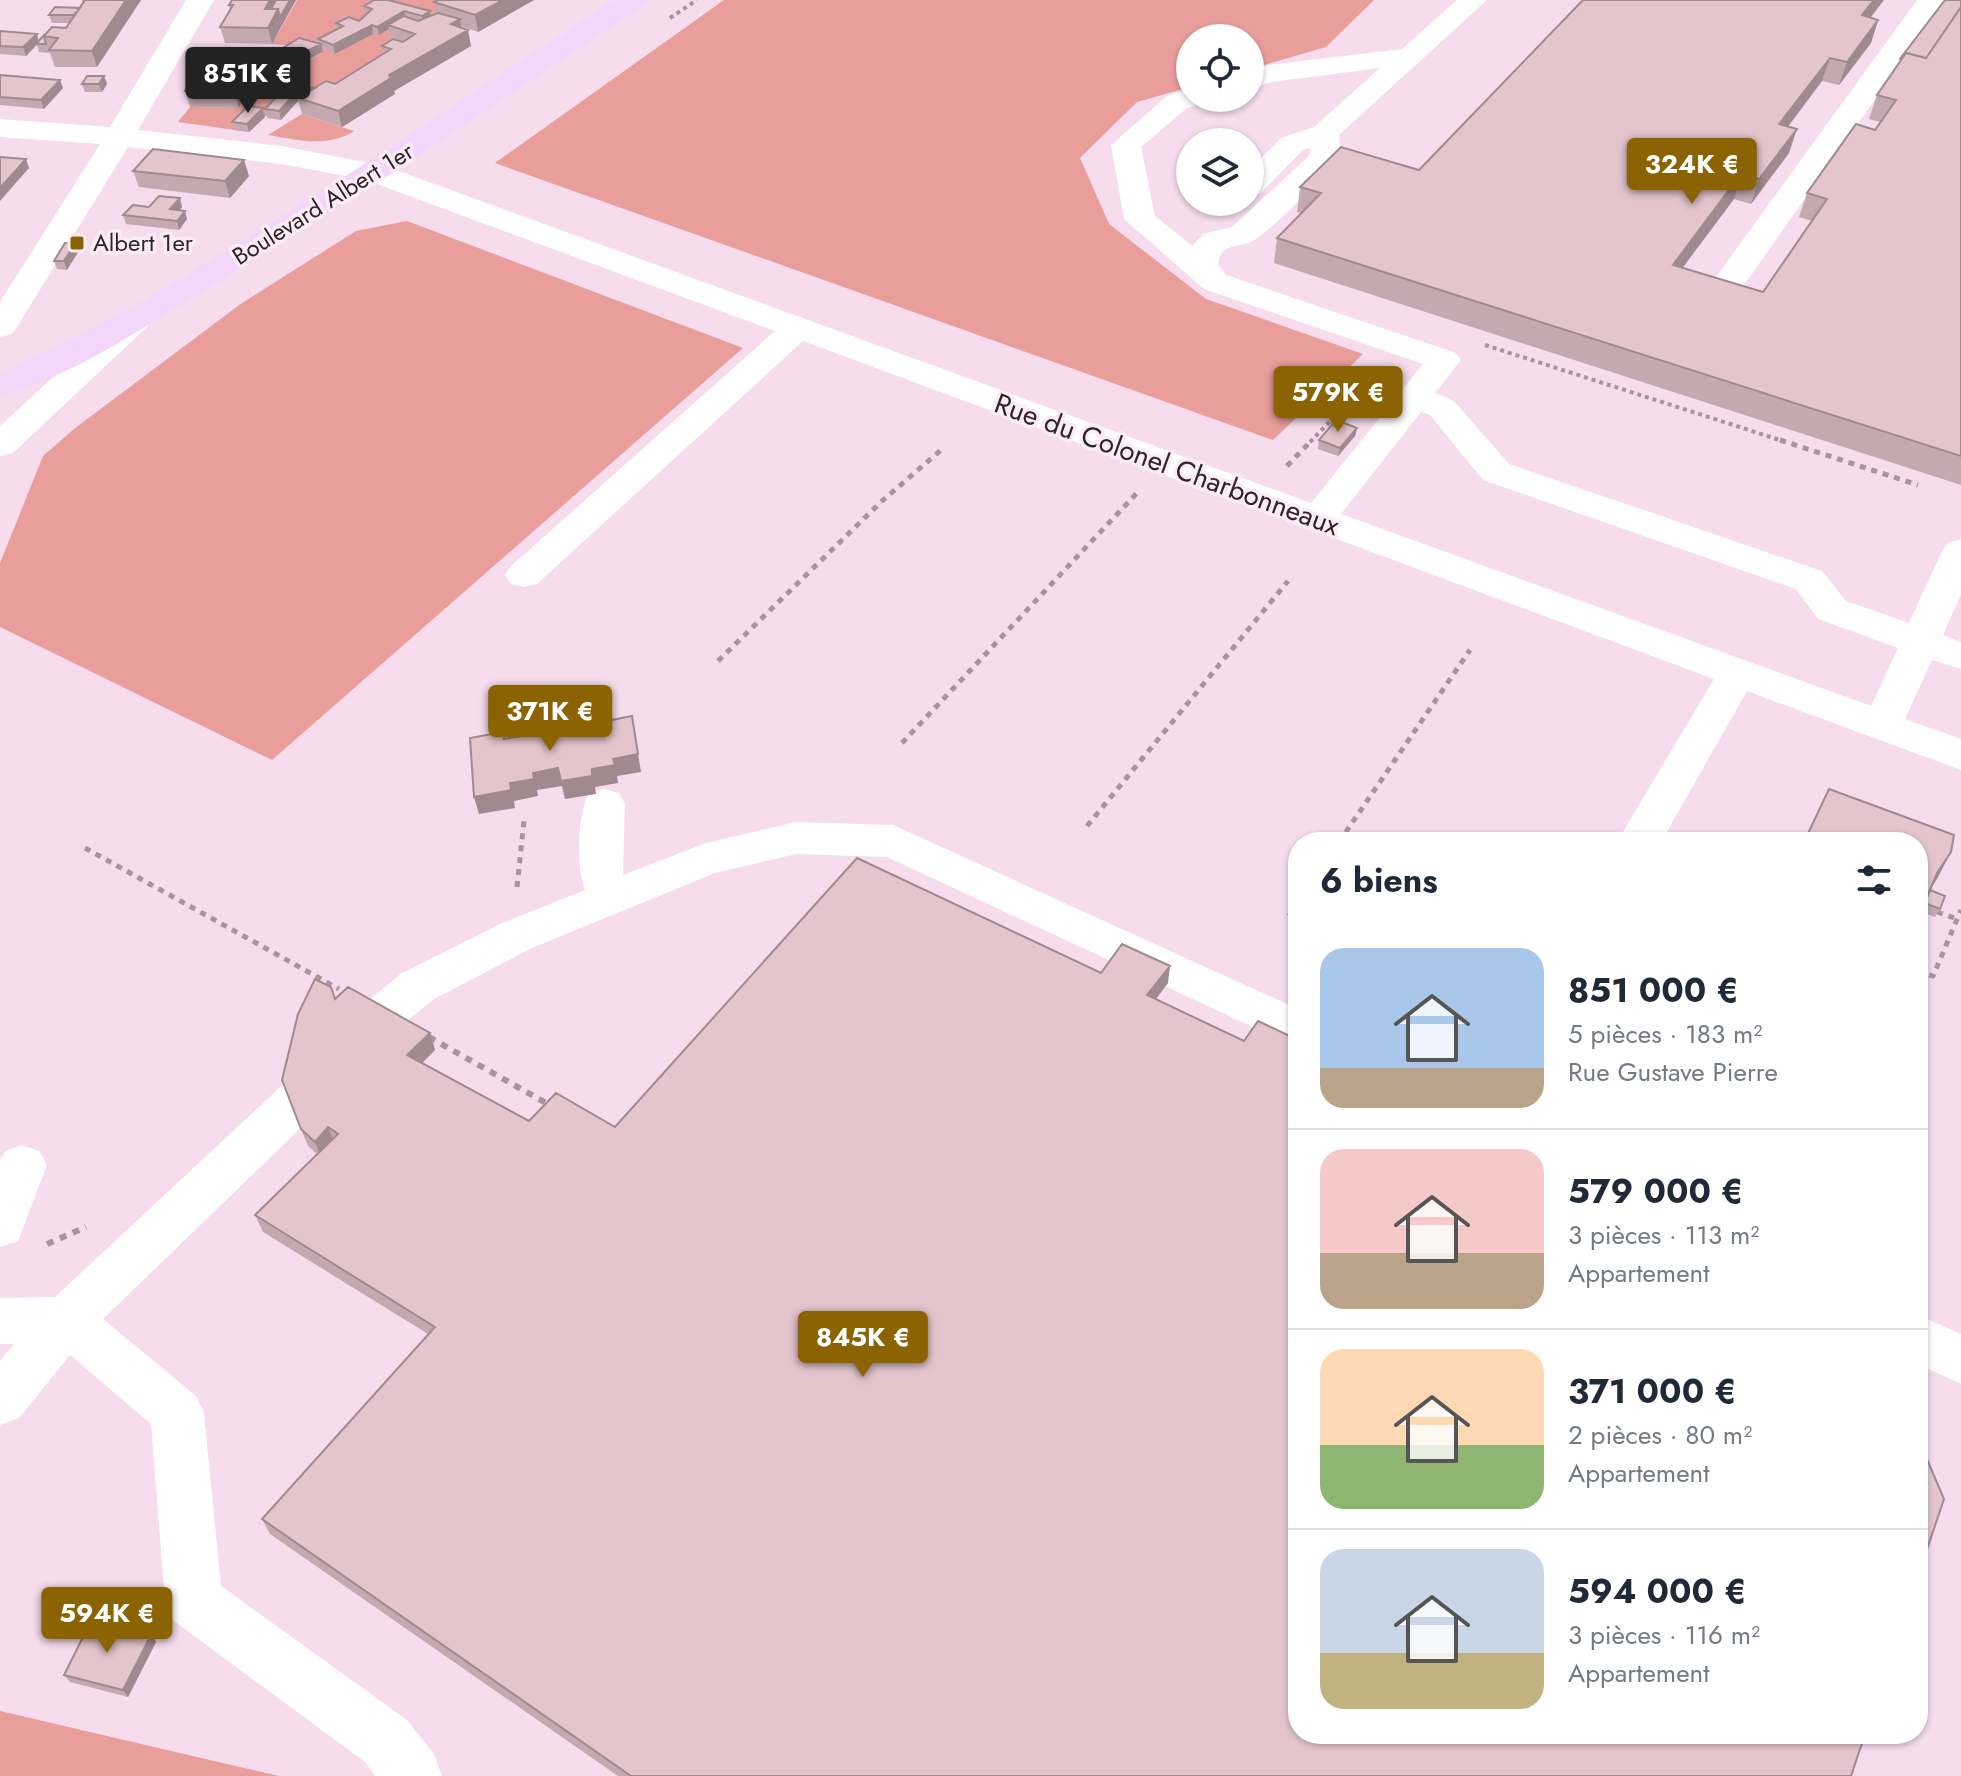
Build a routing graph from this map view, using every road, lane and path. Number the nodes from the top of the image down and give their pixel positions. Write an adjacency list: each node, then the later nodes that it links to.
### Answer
1 (200, 0): 10 (street)
2 (632, 0): 11 (main road, Boulevard Albert 1er)
3 (1473, 0): 5 (street)
4 (1931, 0): 18 (street)
5 (1410, 56): 6 (street); 9 (street)
6 (1264, 75)
7 (1176, 103): 17 (street)
8 (0, 128): 10 (street, Rue du Colonel Charbonneaux)
9 (1324, 133): 12 (street); 14 (street)
10 (120, 137): 11 (street, Rue du Colonel Charbonneaux); 16 (street)
11 (374, 172): 19 (main road, Boulevard Albert 1er); 21 (street, Rue du Colonel Charbonneaux)
12 (1264, 172)
13 (1218, 216): 14 (street)
14 (1214, 241): 17 (street)
15 (11, 261): 16 (street)
16 (44, 261): 20 (street)
17 (1215, 282): 23 (street)
18 (1725, 288)
19 (135, 320): 24 (main road, Boulevard Albert 1er); 26 (street)
20 (0, 327)
21 (798, 328): 28 (street, Rue du Colonel Charbonneaux); 33 (street)
22 (1485, 345): 30 (path)
23 (1405, 346): 25 (street); 29 (path)
24 (0, 385)
25 (1414, 397): 31 (street); 35 (street)
26 (0, 445)
27 (941, 450): 38 (path)
28 (1165, 463): 31 (street, Rue du Colonel Charbonneaux); 41 (path)
29 (1287, 467)
30 (1918, 485)
31 (1317, 519): 39 (street, Rue du Colonel Charbonneaux)
32 (1961, 551): 35 (street)
33 (524, 575)
34 (1288, 581): 45 (path)
35 (1920, 641): 37 (street); 40 (street)
36 (1470, 650): 46 (path)
37 (1961, 656)
38 (718, 661)
39 (1737, 673): 40 (street, Rue du Colonel Charbonneaux); 47 (street)
40 (1882, 726): 42 (street, Rue du Colonel Charbonneaux)
41 (902, 743)
42 (1961, 755)
43 (604, 804): 50 (street)
44 (524, 821): 49 (path)
45 (1087, 826)
46 (1346, 832)
47 (1645, 832)
48 (85, 848): 55 (path)
49 (517, 890)
50 (611, 898): 55 (street); 56 (street)
51 (1961, 910): 53 (path)
52 (1937, 912): 53 (path)
53 (1957, 919): 54 (path)
54 (1928, 974)
55 (386, 1012): 57 (path); 60 (street)
56 (1288, 1025)
57 (546, 1103)
58 (22, 1165): 59 (street)
59 (0, 1226)
60 (66, 1320): 61 (street); 64 (street); 65 (street)
61 (0, 1321)
62 (1928, 1343): 63 (street)
63 (1961, 1360)
64 (0, 1401)
65 (412, 1776)

